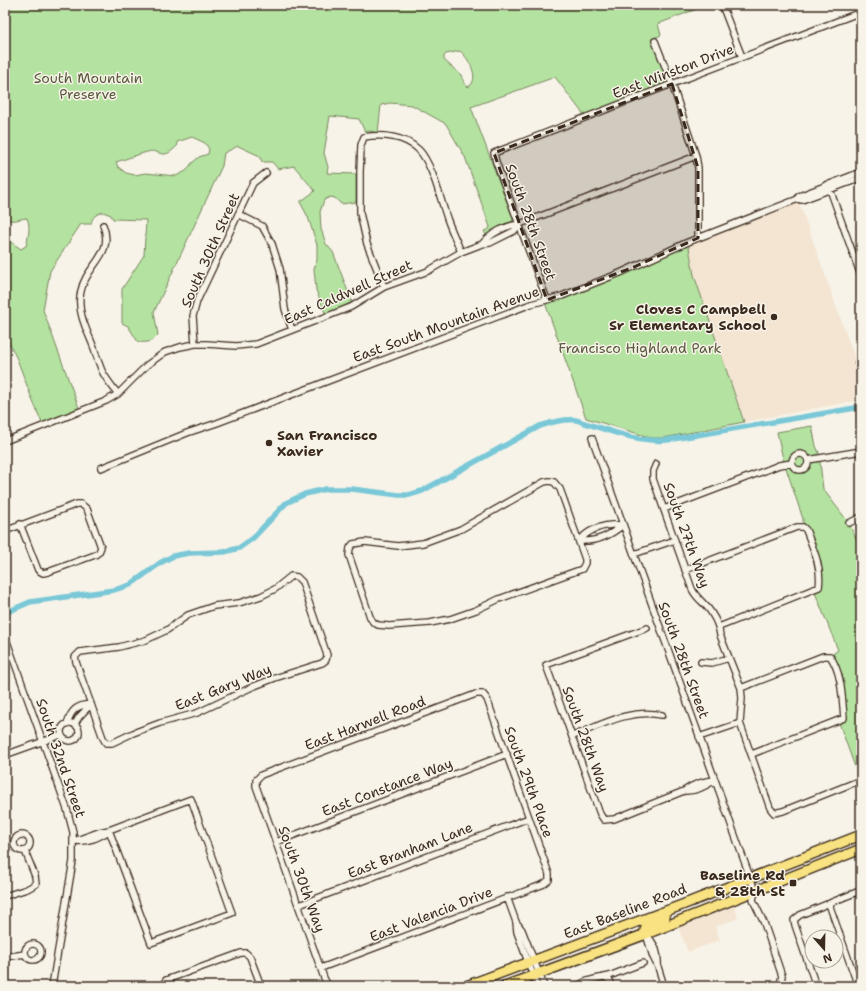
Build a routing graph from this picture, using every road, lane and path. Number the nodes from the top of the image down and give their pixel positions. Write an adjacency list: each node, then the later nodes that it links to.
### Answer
1 (722, 5): 4 (street)
2 (861, 12): 4 (street, East Winston Drive)
3 (655, 41): 5 (street)
4 (742, 57): 5 (street, East Winston Drive)
5 (672, 84): 6 (street, East Winston Drive); 7 (street)
6 (494, 153): 13 (street, South 28th Street)
7 (696, 156): 13 (street, East Caldwell Street); 15 (street)
8 (861, 172): 11 (street, East South Mountain Avenue)
9 (266, 173): 12 (street, South 30th Street)
10 (861, 178): 11 (street, East South Mountain Avenue)
11 (829, 187): 15 (street, East South Mountain Avenue); 17 (street)
12 (238, 214): 20 (street); 21 (street, South 30th Street)
13 (520, 224): 16 (street, East Caldwell Street); 19 (street, South 28th Street)
14 (103, 225): 22 (street)
15 (698, 238): 19 (street, East South Mountain Avenue)
16 (461, 252): 18 (street, East Caldwell Street); 18 (street)
17 (861, 276)
18 (384, 286): 20 (street, East Caldwell Street)
19 (547, 300): 29 (street, East South Mountain Avenue)
20 (292, 330): 21 (street, East Caldwell Street)
21 (195, 344): 22 (street, East Caldwell Street)
22 (118, 394): 24 (street, East Caldwell Street)
23 (592, 438): 34 (street, South 28th Street)
24 (5, 441)
25 (861, 451): 26 (street)
26 (808, 460): 27 (street); 27 (street)
27 (792, 463): 30 (street)
28 (656, 464): 30 (street, South 27th Way)
29 (100, 468)
30 (664, 509): 38 (street, South 27th Way)
31 (861, 517): 32 (street)
32 (849, 523)
33 (20, 524): 33 (street); 36 (street)
34 (623, 525): 35 (street); 37 (street); 40 (street, South 28th Street)
35 (599, 528): 37 (street); 39 (street)
36 (5, 530)
37 (603, 538): 39 (street)
38 (675, 540): 40 (street); 41 (street, South 27th Way)
39 (579, 541): 39 (street)
40 (634, 554): 57 (street, South 28th Street)
41 (685, 570): 42 (street, South 27th Way); 42 (street)
42 (719, 627): 46 (street, South 27th Way)
43 (647, 628): 56 (street, South 28th Way)
44 (5, 636): 45 (street, South 32nd Street)
45 (7, 648): 58 (street, South 32nd Street)
46 (729, 658): 47 (street); 48 (street, South 27th Way)
47 (702, 662)
48 (741, 688): 52 (street, South 27th Way); 60 (street)
49 (483, 694): 59 (street, South 29th Place); 62 (street, East Harwell Road)
50 (91, 704): 50 (street, East Gary Way); 53 (street); 54 (street)
51 (662, 715): 56 (street)
52 (740, 723): 57 (street); 60 (street, South 27th Way)
53 (68, 724): 54 (street); 55 (street)
54 (75, 725): 55 (street)
55 (61, 735): 58 (street)
56 (572, 736): 63 (street, South 28th Way)
57 (699, 737): 63 (street, South 28th Street)
58 (44, 742): 61 (street); 68 (street, South 32nd Street)
59 (507, 754): 65 (street, South 29th Place); 69 (street, East Constance Way)
60 (752, 754): 64 (street, South 27th Way)
61 (5, 755)
62 (256, 780): 69 (street, South 30th Way)
63 (715, 780): 72 (street, South 28th Street)
64 (861, 780)
65 (529, 818): 73 (street, South 29th Place); 79 (street, East Branham Lane)
66 (110, 830): 66 (street); 68 (street)
67 (861, 835): 72 (main road, East Baseline Road)
68 (74, 841): 91 (street, South 32nd Street)
69 (276, 842): 79 (street, South 30th Way)
70 (861, 849): 74 (main road, East Baseline Road)
71 (25, 851): 76 (street)
72 (750, 878): 74 (street, South 28th Street); 80 (main road, East Baseline Road)
73 (549, 880): 77 (street, East Valencia Drive)
74 (755, 891): 81 (main road, East Baseline Road); 101 (street, South 28th Street)
75 (861, 892): 78 (street)
76 (5, 896)
77 (507, 898): 84 (street); 86 (street, East Valencia Drive)
78 (829, 904): 102 (street); 103 (street)
79 (299, 905): 86 (street, South 30th Way)
80 (682, 905): 81 (main road); 84 (main road, East Baseline Road)
81 (646, 934): 87 (main road, East Baseline Road); 100 (street)
82 (25, 954): 83 (street)
83 (5, 957)
84 (531, 962): 87 (street); 94 (main road, East Baseline Road)
85 (643, 963): 88 (street)
86 (321, 968): 93 (street, South 30th Way)
87 (536, 975): 95 (main road, East Baseline Road); 96 (street); 97 (street)
88 (605, 977): 89 (street); 99 (street)
89 (584, 984): 98 (street)
90 (164, 985): 92 (street)
91 (52, 986)
92 (261, 986)
93 (328, 986)
94 (466, 986)
95 (505, 986)
96 (537, 986)
97 (544, 986)
98 (578, 986)
99 (612, 986)
100 (664, 986)
101 (776, 986)
102 (816, 986)
103 (858, 986)

